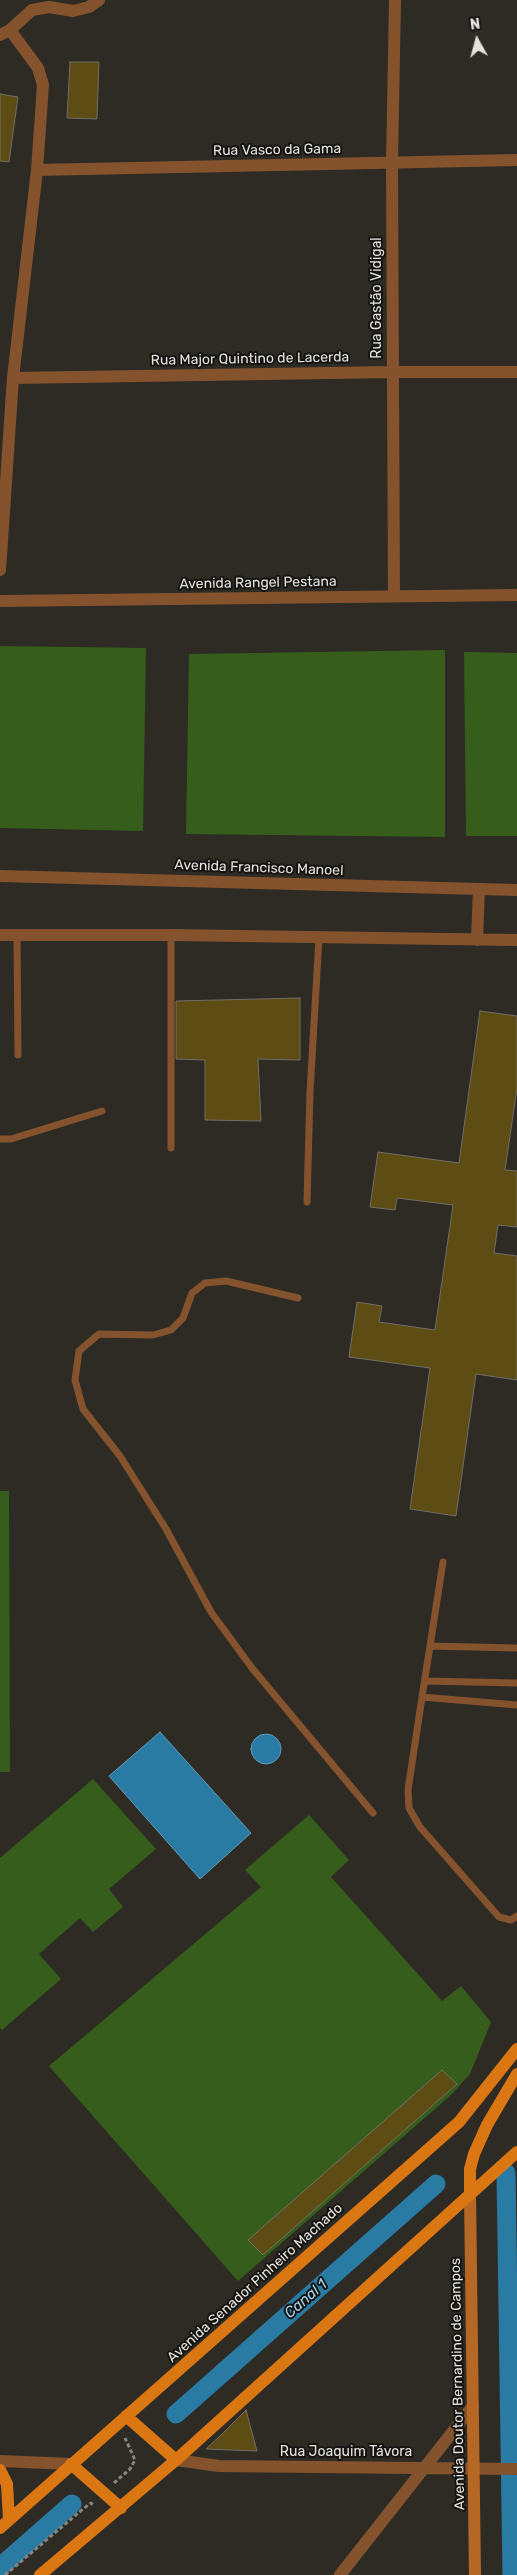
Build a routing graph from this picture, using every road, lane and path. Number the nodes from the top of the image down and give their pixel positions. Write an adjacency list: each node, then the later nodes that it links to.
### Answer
1 (99, 0): 3 (street)
2 (394, 0): 5 (street, Rua Gastão Vidigal)
3 (5, 32): 6 (street)
4 (517, 160): 5 (street, Rua Vasco da Gama)
5 (392, 162): 6 (street, Rua Vasco da Gama); 7 (street, Rua Gastão Vidigal)
6 (37, 170): 9 (street)
7 (392, 372): 8 (street, Rua Major Quintino de Lacerda); 9 (street, Rua Major Quintino de Lacerda); 12 (street, Rua Gastão Vidigal)
8 (517, 372)
9 (13, 378): 10 (street)
10 (0, 570)
11 (517, 595): 12 (street, Avenida Rangel Pestana)
12 (394, 596): 13 (street, Avenida Rangel Pestana)
13 (0, 601)
14 (0, 876): 16 (street, Avenida Francisco Manoel)
15 (517, 890): 16 (street, Avenida Francisco Manoel)
16 (478, 891): 19 (street)
17 (0, 935): 20 (street)
18 (171, 935): 20 (street); 21 (street); 26 (lane)
19 (478, 935): 21 (street); 22 (street)
20 (17, 936): 23 (lane)
21 (318, 938): 27 (lane)
22 (517, 940)
23 (18, 1056)
24 (102, 1111): 25 (lane)
25 (0, 1139)
26 (171, 1148)
27 (308, 1202)
28 (298, 1298): 36 (lane)
29 (443, 1562): 30 (lane)
30 (430, 1646): 31 (lane); 32 (lane)
31 (517, 1648)
32 (425, 1681): 33 (lane); 34 (lane)
33 (517, 1683)
34 (422, 1697): 35 (lane); 37 (lane)
35 (517, 1705)
36 (373, 1813)
37 (517, 1916)
38 (517, 2049): 43 (main road, Avenida Senador Pinheiro Machado)
39 (517, 2074): 41 (main road)
40 (517, 2152): 41 (main road)
41 (470, 2194): 42 (main road, Avenida Doutor Bernardino de Campos); 44 (main road)
42 (473, 2406): 47 (street); 48 (main road, Avenida Doutor Bernardino de Campos)
43 (131, 2421): 44 (main road); 46 (main road, Avenida Senador Pinheiro Machado); 51 (path)
44 (176, 2460): 47 (street, Rua Joaquim Távora); 52 (main road)
45 (0, 2461): 46 (street)
46 (71, 2464): 51 (main road); 54 (main road, Avenida Senador Pinheiro Machado)
47 (426, 2468): 48 (street, Rua Joaquim Távora); 57 (street)
48 (474, 2468): 49 (street, Rua Joaquim Távora); 58 (main road, Avenida Doutor Bernardino de Campos)
49 (517, 2469)
50 (0, 2470): 54 (main road)
51 (102, 2492): 52 (main road)
52 (121, 2508): 53 (main road)
53 (108, 2519): 55 (path); 56 (main road)
54 (4, 2524)
55 (6, 2575)
56 (40, 2575)
57 (340, 2575)
58 (475, 2575)

